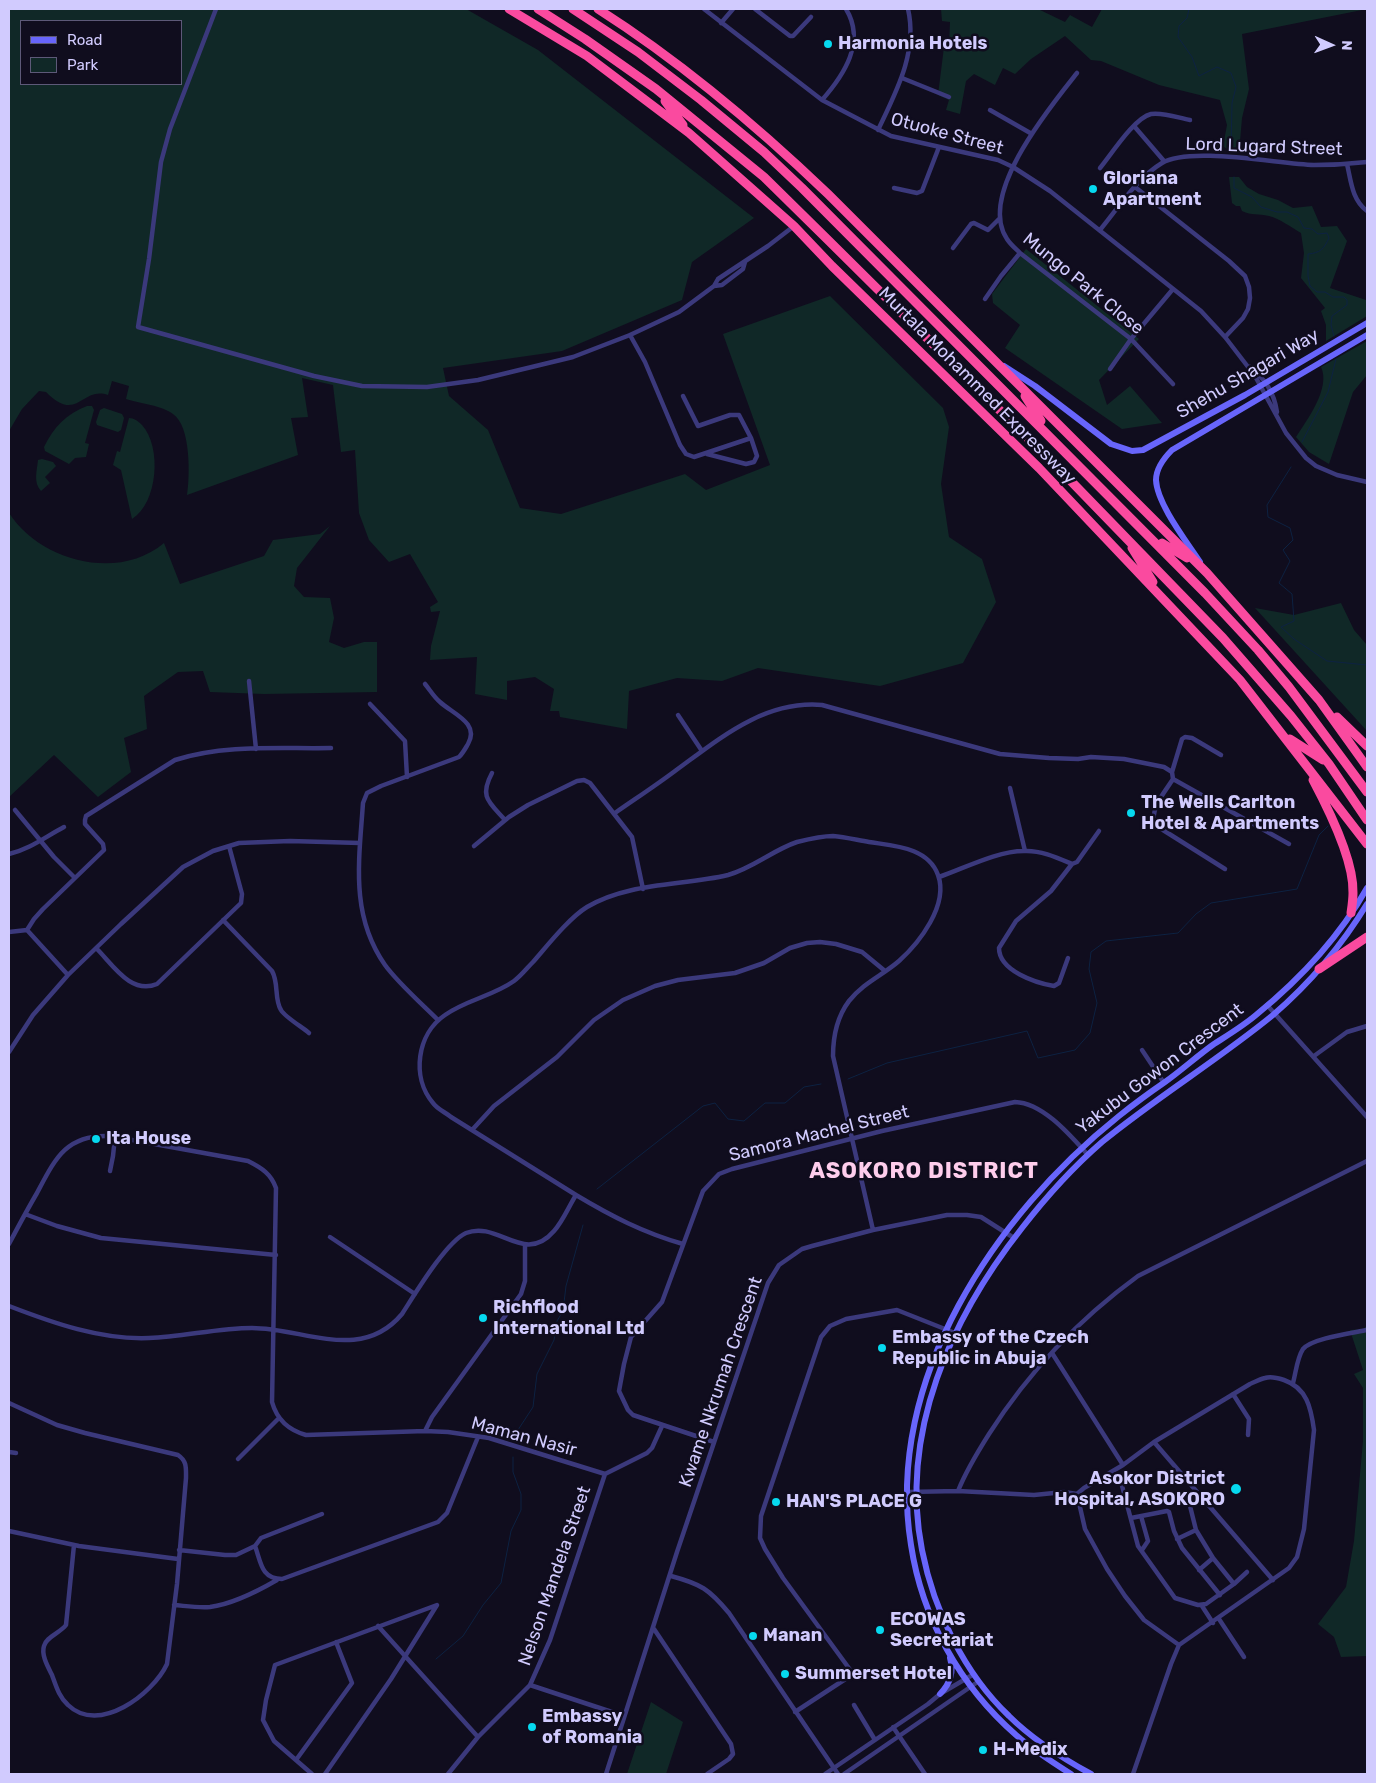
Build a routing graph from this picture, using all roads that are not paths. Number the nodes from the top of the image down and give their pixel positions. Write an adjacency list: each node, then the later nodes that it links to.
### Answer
1 (216, 9): 43 (street)
2 (509, 9): 24 (highway, Murtala Mohammed Expressway)
3 (538, 9): 15 (highway, Murtala Mohammed Expressway)
4 (573, 9): 17 (highway, Murtala Mohammed Expressway)
5 (598, 9): 20 (highway, Murtala Mohammed Expressway)
6 (704, 9): 12 (street, Otuoke Street)
7 (733, 9): 12 (street)
8 (755, 9): 11 (street)
9 (846, 9): 18 (street)
10 (908, 9): 14 (street)
11 (811, 17)
12 (722, 23): 18 (street, Otuoke Street)
13 (1076, 73): 25 (street, Mungo Park Close)
14 (902, 78): 16 (street); 23 (street)
15 (656, 89): 24 (highway); 56 (highway, Murtala Mohammed Expressway)
16 (949, 97)
17 (701, 100): 20 (highway); 53 (highway, Murtala Mohammed Expressway)
18 (822, 100): 23 (street, Otuoke Street)
19 (990, 110): 25 (street)
20 (740, 114): 47 (highway, Murtala Mohammed Expressway)
21 (1190, 120): 22 (street)
22 (1134, 126): 27 (street); 31 (street)
23 (878, 130): 26 (street, Otuoke Street)
24 (689, 134): 36 (highway, Murtala Mohammed Expressway)
25 (1032, 134): 30 (street, Mungo Park Close)
26 (939, 146): 30 (street, Otuoke Street); 33 (street)
27 (1164, 161): 29 (street, Lord Lugard Street); 32 (street, Lord Lugard Street)
28 (1367, 162): 29 (street, Lord Lugard Street)
29 (1347, 164): 34 (street)
30 (1013, 167): 35 (street, Mungo Park Close); 37 (street, Otuoke Street)
31 (1100, 168)
32 (1135, 187): 37 (street, Lord Lugard Street); 45 (street)
33 (894, 188)
34 (1367, 211)
35 (1000, 218): 38 (street); 39 (street, Mungo Park Close)
36 (794, 226): 43 (street); 60 (highway, Murtala Mohammed Expressway)
37 (1100, 230): 40 (street, Otuoke Street)
38 (954, 248)
39 (1020, 253): 41 (street); 46 (street, Mungo Park Close)
40 (1173, 289): 45 (street, Otuoke Street); 46 (street)
41 (985, 299)
42 (1367, 322): 47 (main road, Shehu Shagari Way)
43 (630, 334): 54 (street)
44 (1367, 334): 59 (main road, Shehu Shagari Way)
45 (1225, 337): 55 (street, Otuoke Street)
46 (1131, 339): 48 (street); 50 (street, Mungo Park Close)
47 (992, 358): 49 (highway, Murtala Mohammed Expressway)
48 (1110, 369)
49 (1015, 382): 53 (highway); 58 (highway, Murtala Mohammed Expressway)
50 (1173, 384)
51 (683, 396): 52 (street)
52 (751, 438): 54 (street); 54 (street)
53 (1052, 438): 57 (highway, Murtala Mohammed Expressway)
54 (706, 454)
55 (1367, 482)
56 (1123, 533): 60 (highway); 73 (highway, Murtala Mohammed Expressway)
57 (1149, 536): 58 (highway); 80 (highway, Murtala Mohammed Expressway)
58 (1198, 564): 59 (highway, Murtala Mohammed Expressway)
59 (1207, 574): 63 (highway, Murtala Mohammed Expressway)
60 (1164, 599): 66 (highway, Murtala Mohammed Expressway)
61 (249, 681): 69 (street)
62 (425, 684): 77 (street)
63 (1319, 700): 67 (highway); 74 (highway)
64 (370, 704): 77 (street)
65 (678, 714): 70 (street)
66 (1284, 735): 72 (highway, Murtala Mohammed Expressway); 73 (highway)
67 (1367, 746)
68 (331, 748): 69 (street)
69 (256, 749): 98 (street)
70 (702, 751): 75 (street); 82 (street)
71 (1221, 755): 75 (street)
72 (1302, 758): 90 (highway, Murtala Mohammed Expressway); 102 (highway)
73 (1329, 764): 84 (highway, Murtala Mohammed Expressway)
74 (1366, 766)
75 (1172, 772): 78 (street)
76 (492, 773): 83 (street)
77 (407, 777): 88 (street)
78 (1173, 779): 89 (street); 96 (street)
79 (1010, 788): 93 (street)
80 (1367, 792)
81 (15, 810): 87 (street)
82 (615, 812): 83 (street); 100 (street)
83 (505, 820): 92 (street)
84 (1367, 820)
85 (64, 827): 87 (street)
86 (1099, 831): 95 (street)
87 (41, 841): 94 (street); 98 (street)
88 (360, 843): 91 (street); 114 (street)
89 (1289, 844)
90 (1367, 844)
91 (229, 846): 103 (street); 107 (street)
92 (474, 846)
93 (1025, 850): 95 (street); 97 (street)
94 (9, 854)
95 (1072, 864): 108 (street)
96 (1225, 869)
97 (939, 877): 100 (street); 110 (street)
98 (75, 878): 104 (street)
99 (1367, 888): 102 (main road, Yakubu Gowon Crescent)
100 (643, 889): 114 (street)
101 (1367, 904): 109 (main road, Yakubu Gowon Crescent)
102 (1351, 913): 112 (main road, Yakubu Gowon Crescent)
103 (223, 920): 107 (street); 116 (street)
104 (27, 930): 105 (street); 111 (street)
105 (9, 932)
106 (1367, 937): 109 (highway)
107 (97, 948): 111 (street)
108 (1068, 958)
109 (1319, 969): 113 (main road, Yakubu Gowon Crescent)
110 (885, 971): 122 (street); 124 (street)
111 (68, 975): 118 (street)
112 (1267, 1005): 113 (street); 120 (main road, Yakubu Gowon Crescent)
113 (1274, 1013): 119 (street); 126 (main road, Yakubu Gowon Crescent)
114 (438, 1020): 122 (street)
115 (1367, 1026): 119 (street)
116 (309, 1032)
117 (1142, 1050): 120 (street)
118 (9, 1052)
119 (1314, 1056): 121 (street)
120 (1164, 1083): 125 (main road, Yakubu Gowon Crescent)
121 (1367, 1117)
122 (472, 1130): 129 (street)
123 (116, 1137): 128 (street); 130 (street); 138 (street)
124 (852, 1139): 125 (street, Samora Machel Street); 131 (street); 136 (street, Samora Machel Street)
125 (1081, 1148): 126 (street, Samora Machel Street); 132 (main road, Yakubu Gowon Crescent)
126 (1088, 1155): 134 (main road, Yakubu Gowon Crescent)
127 (1367, 1162): 145 (street)
128 (110, 1171)
129 (576, 1195): 136 (street); 137 (street)
130 (25, 1214): 135 (street); 138 (street)
131 (873, 1230): 132 (street, Kwame Nkrumah Crescent); 154 (street, Kwame Nkrumah Crescent)
132 (1006, 1232): 134 (street, Kwame Nkrumah Crescent); 142 (main road, Yakubu Gowon Crescent)
133 (330, 1237): 139 (street)
134 (1014, 1238): 144 (main road, Yakubu Gowon Crescent)
135 (9, 1244)
136 (683, 1244): 150 (street, Samora Machel Street)
137 (525, 1245): 139 (street); 151 (street)
138 (276, 1255): 141 (street)
139 (415, 1294): 141 (street)
140 (9, 1306): 141 (street)
141 (275, 1329): 149 (street)
142 (947, 1329): 144 (street); 163 (main road, Yakubu Gowon Crescent); 204 (street)
143 (1367, 1330): 146 (street)
144 (955, 1333): 164 (main road, Yakubu Gowon Crescent)
145 (1052, 1353): 159 (street); 162 (street)
146 (1293, 1383): 147 (street); 183 (street)
147 (1233, 1394): 152 (street); 155 (street)
148 (9, 1403): 175 (street)
149 (279, 1418): 151 (street, Maman Nasir); 158 (street)
150 (662, 1426): 154 (street); 160 (street)
151 (425, 1431): 153 (street, Maman Nasir)
152 (1248, 1435)
153 (478, 1437): 160 (street, Maman Nasir); 182 (street)
154 (714, 1442): 181 (street, Kwame Nkrumah Crescent)
155 (1154, 1442): 159 (street); 183 (street)
156 (9, 1452): 157 (street)
157 (16, 1453)
158 (238, 1459)
159 (1123, 1465): 165 (street)
160 (605, 1474): 200 (street, Nelson Mandela Street)
161 (1121, 1482): 169 (street)
162 (958, 1491): 164 (street); 165 (street)
163 (907, 1492): 164 (street); 194 (main road, Yakubu Gowon Crescent)
164 (916, 1492): 197 (main road, Yakubu Gowon Crescent)
165 (1077, 1494): 193 (street)
166 (1189, 1502): 170 (street)
167 (322, 1514): 174 (street)
168 (1141, 1516): 169 (street); 172 (street); 176 (street)
169 (1131, 1518): 176 (street)
170 (1196, 1530): 172 (street); 177 (street)
171 (9, 1531): 173 (street)
172 (1177, 1539): 179 (street)
173 (74, 1545): 178 (street); 186 (street)
174 (255, 1546): 175 (street); 182 (street)
175 (179, 1550): 178 (street)
176 (1142, 1550): 187 (street)
177 (1213, 1558): 179 (street); 184 (street)
178 (178, 1560): 186 (street)
179 (1199, 1570): 185 (street)
180 (1247, 1572): 184 (street)
181 (671, 1576): 191 (street, Kwame Nkrumah Crescent); 204 (street)
182 (278, 1579): 186 (street)
183 (1273, 1580): 188 (street)
184 (1234, 1584): 185 (street)
185 (1220, 1595): 187 (street)
186 (174, 1605)
187 (1202, 1606): 189 (street)
188 (1219, 1619): 189 (street); 196 (street)
189 (1213, 1623): 193 (street)
190 (378, 1626): 192 (street); 195 (street); 195 (street)
191 (654, 1629): 205 (street, Kwame Nkrumah Crescent); 216 (street)
192 (336, 1642): 210 (street); 210 (street)
193 (1180, 1645): 223 (street)
194 (949, 1654): 198 (main road, Yakubu Gowon Crescent); 202 (main road)
195 (405, 1657): 208 (street); 213 (street)
196 (1244, 1657)
197 (974, 1674): 198 (street); 199 (main road, Yakubu Gowon Crescent)
198 (965, 1680): 201 (main road, Yakubu Gowon Crescent); 202 (street)
199 (978, 1681): 201 (street); 222 (main road, Yakubu Gowon Crescent)
200 (530, 1685): 205 (street); 208 (street, Nelson Mandela Street)
201 (971, 1687): 207 (street); 221 (main road, Yakubu Gowon Crescent)
202 (940, 1694): 206 (street)
203 (854, 1705): 209 (street)
204 (794, 1712): 211 (street)
205 (624, 1716): 215 (street, Kwame Nkrumah Crescent)
206 (893, 1727): 207 (street); 209 (street)
207 (898, 1736): 219 (street); 220 (street)
208 (478, 1737): 214 (street, Nelson Mandela Street)
209 (875, 1740): 211 (street)
210 (296, 1760): 212 (street)
211 (834, 1769): 217 (street); 218 (street)
212 (312, 1774)
213 (325, 1774)
214 (448, 1774)
215 (606, 1774)
216 (707, 1774)
217 (825, 1774)
218 (838, 1774)
219 (844, 1774)
220 (925, 1774)
221 (1071, 1774)
222 (1091, 1774)
223 (1132, 1774)

